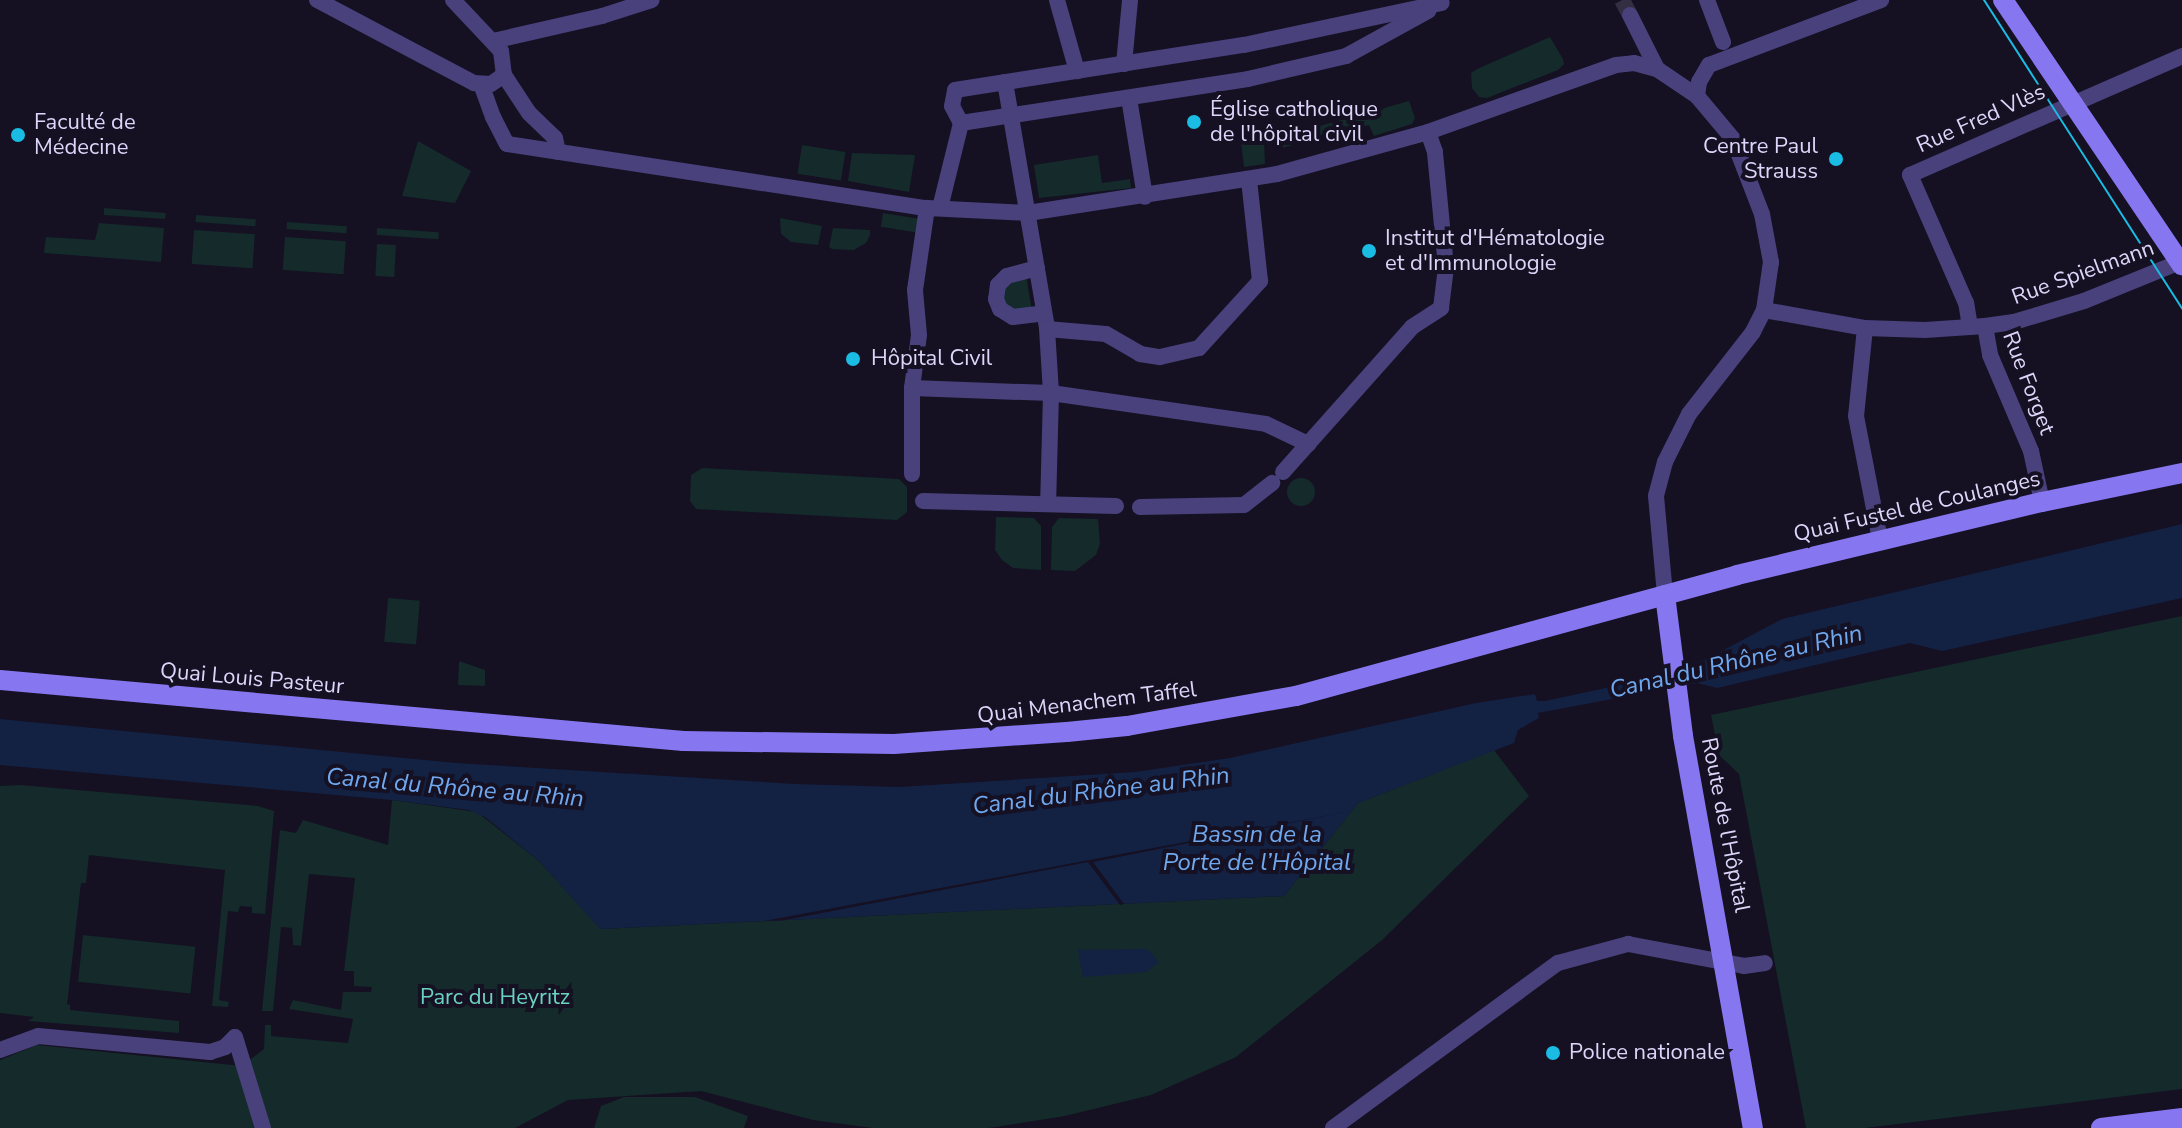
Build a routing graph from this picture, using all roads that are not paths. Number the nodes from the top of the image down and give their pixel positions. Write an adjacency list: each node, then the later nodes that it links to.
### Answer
1 (317, 0): 19 (street)
2 (453, 0): 11 (street)
3 (652, 0): 11 (street)
4 (1057, 0): 16 (street)
5 (1130, 0): 14 (street)
6 (1707, 0): 12 (street)
7 (1881, 0): 20 (street)
8 (2003, 0): 22 (main road)
9 (1444, 2): 14 (street); 21 (street)
10 (1630, 15): 15 (street)
11 (493, 41): 17 (street)
12 (1723, 42)
13 (2182, 56): 22 (street, Rue Fred Vlès)
14 (1124, 64): 16 (street)
15 (1657, 69): 20 (street); 25 (street)
16 (1077, 71): 18 (street)
17 (504, 75): 19 (street); 26 (street)
18 (1005, 82): 23 (street); 24 (street)
19 (481, 84): 26 (street)
20 (1697, 96): 34 (street)
21 (1129, 98): 23 (street); 29 (street)
22 (2070, 104): 27 (street, Rue Fred Vlès); 32 (main road)
23 (1012, 115): 24 (street); 31 (street)
24 (961, 123): 30 (street)
25 (1428, 132): 28 (street); 40 (street)
26 (558, 152): 30 (street)
27 (1910, 175): 36 (street, Rue Forget)
28 (1249, 180): 29 (street); 35 (street)
29 (1145, 197): 31 (street)
30 (933, 208): 31 (street); 38 (street)
31 (1028, 213): 33 (street)
32 (2181, 264): 36 (street, Rue Spielmann)
33 (1037, 268): 35 (street); 35 (street)
34 (1764, 310): 37 (street, Rue Spielmann); 49 (street)
35 (1045, 321): 39 (street)
36 (1977, 327): 37 (street, Rue Spielmann); 44 (street, Rue Forget)
37 (1865, 328): 48 (street)
38 (912, 388): 39 (street); 42 (street)
39 (1051, 393): 40 (street); 45 (street)
40 (1308, 444): 47 (street)
41 (2182, 473): 44 (main road, Quai Fustel de Coulanges)
42 (912, 474)
43 (923, 501): 45 (street)
44 (2042, 502): 48 (main road, Quai Fustel de Coulanges)
45 (1048, 504): 46 (street)
46 (1116, 506)
47 (1140, 507)
48 (1880, 540): 49 (main road, Quai Fustel de Coulanges)
49 (1665, 595): 51 (main road, Quai Menachem Taffel); 52 (main road, Route de l'Hôpital)
50 (0, 680): 51 (main road, Quai Louis Pasteur)
51 (499, 726)
52 (1726, 960): 53 (street); 55 (main road, Route de l'Hôpital); 58 (street)
53 (1765, 963)
54 (0, 1050): 57 (street)
55 (1746, 1100): 59 (main road); 60 (main road, Route de l'Hôpital)
56 (2181, 1118): 61 (main road)
57 (263, 1128)
58 (1333, 1128)
59 (1739, 1128)
60 (1753, 1128)
61 (2101, 1128)

